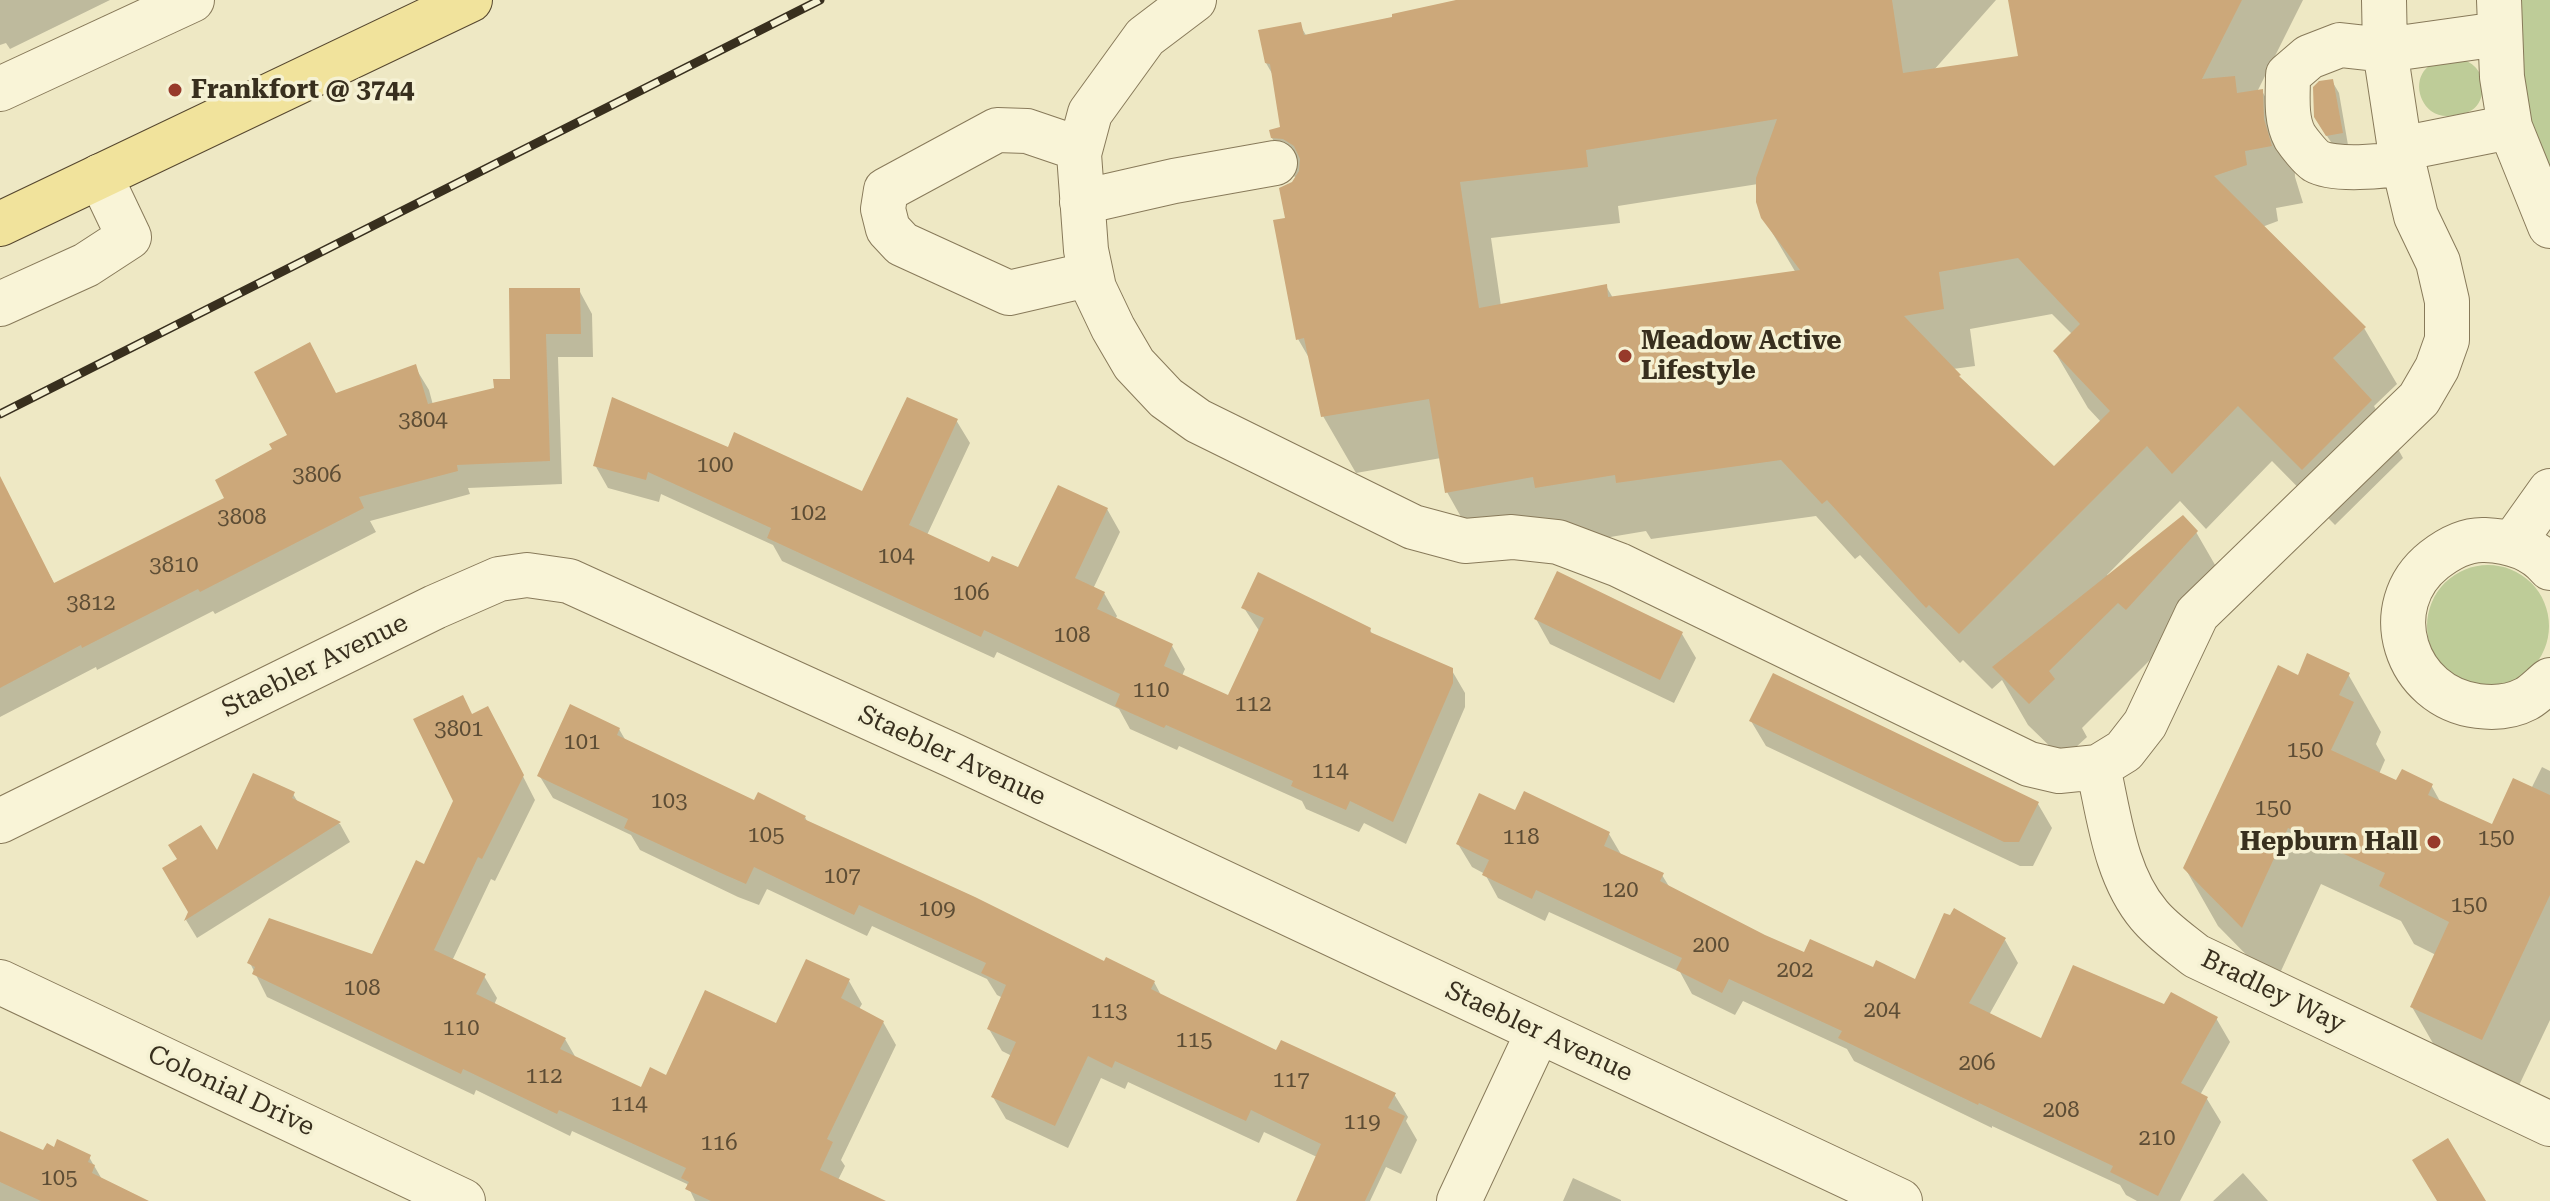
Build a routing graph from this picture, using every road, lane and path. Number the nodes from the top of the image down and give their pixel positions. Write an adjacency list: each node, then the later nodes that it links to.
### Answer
1 (192, 0): 7 (street)
2 (470, 0): 12 (main road)
3 (1194, 0): 9 (street)
4 (2384, 0): 6 (street)
5 (2499, 17): 6 (street); 8 (street)
6 (2385, 50): 10 (street); 10 (street)
7 (0, 89)
8 (2510, 127): 10 (street); 15 (street)
9 (1080, 149): 13 (street); 16 (street)
10 (2402, 156): 22 (street)
11 (1275, 163): 13 (street)
12 (100, 176): 14 (main road); 17 (street)
13 (1082, 202): 16 (street)
14 (0, 224)
15 (2550, 226)
16 (1091, 274): 22 (street)
17 (0, 304)
18 (2550, 491): 19 (street)
19 (2513, 543): 20 (street); 21 (street)
20 (2550, 568)
21 (2550, 680)
22 (2098, 767): 26 (street, Bradley Way)
23 (0, 821): 25 (street, Staebler Avenue)
24 (0, 982): 27 (street, Colonial Drive)
25 (1538, 1032): 28 (street); 29 (street, Staebler Avenue)
26 (2550, 1124)
27 (463, 1201)
28 (1459, 1201)
29 (1900, 1201)

